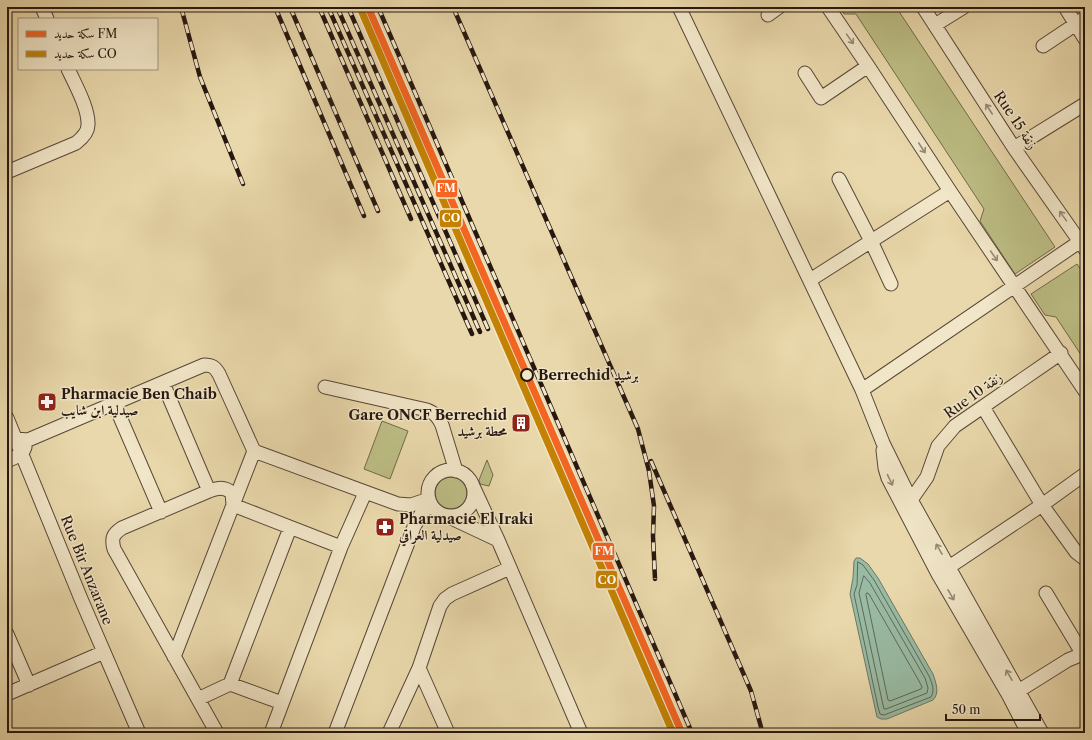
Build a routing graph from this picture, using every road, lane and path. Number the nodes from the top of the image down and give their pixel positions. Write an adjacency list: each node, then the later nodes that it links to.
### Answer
1 (42, 7): 9 (street)
2 (679, 7): 24 (street)
3 (779, 7): 8 (street)
4 (828, 7): 14 (street, one-way to 14)
5 (923, 7): 11 (street, Rue 15 زنقة)
6 (964, 7): 11 (street)
7 (1065, 7): 10 (street)
8 (768, 15)
9 (47, 18)
10 (1080, 21): 12 (street); 13 (street)
11 (934, 25): 18 (street, Rue 15 زنقة, one-way to 11)
12 (1085, 39)
13 (1043, 46)
14 (868, 66): 16 (street); 21 (street, one-way to 21)
15 (68, 70): 19 (street)
16 (805, 73)
17 (1085, 104): 18 (street)
18 (1014, 148): 23 (street, Rue 15 زنقة, one-way to 18)
19 (7, 172)
20 (839, 179): 22 (street)
21 (950, 191): 22 (street); 26 (street, one-way to 26)
22 (872, 241): 24 (street); 25 (street)
23 (1083, 243): 26 (street)
24 (810, 280): 30 (street)
25 (891, 284)
26 (1014, 286): 27 (street); 30 (street)
27 (1061, 353): 31 (street); 33 (street, Rue 10 زنقة)
28 (162, 383): 32 (street); 37 (street); 43 (street)
29 (325, 387): 40 (street)
30 (862, 390): 36 (street)
31 (1085, 391)
32 (114, 403): 35 (street); 49 (street)
33 (983, 407): 45 (street, Rue 10 زنقة); 48 (street)
34 (7, 418): 35 (street, Rue Bir Anzarane)
35 (17, 441): 38 (street, Rue Bir Anzarane)
36 (883, 443): 45 (street); 57 (street, one-way to 57)
37 (254, 451): 44 (street); 47 (street)
38 (22, 454): 39 (street); 60 (street, Rue Bir Anzarane)
39 (7, 461)
40 (456, 471): 42 (street); 46 (street)
41 (1085, 474): 48 (street)
42 (472, 484): 50 (street); 52 (street)
43 (209, 491): 47 (street); 49 (street)
44 (366, 493): 46 (street); 53 (street)
45 (911, 500): 56 (street, one-way to 45)
46 (430, 502): 50 (street); 73 (street)
47 (233, 505): 51 (street); 62 (street)
48 (1042, 505): 54 (street); 56 (street)
49 (162, 512): 62 (street)
50 (444, 515): 52 (street)
51 (290, 528): 53 (street); 64 (street)
52 (498, 540): 55 (street)
53 (342, 547): 69 (street)
54 (1085, 559)
55 (510, 568): 63 (street); 76 (street)
56 (950, 568): 57 (street); 67 (street, one-way to 56)
57 (938, 574): 67 (street, one-way to 67)
58 (1046, 593): 61 (street)
59 (7, 634): 65 (street)
60 (104, 652): 65 (street); 70 (street, Rue Bir Anzarane)
61 (1084, 653): 67 (street)
62 (174, 657): 68 (street)
63 (419, 668): 74 (street); 75 (street)
64 (230, 684): 68 (street); 69 (street)
65 (29, 685): 66 (street)
66 (7, 694)
67 (1014, 694): 77 (street); 78 (street)
68 (198, 699): 71 (street)
69 (282, 703): 72 (street)
70 (138, 732)
71 (217, 733)
72 (271, 733)
73 (335, 733)
74 (389, 733)
75 (448, 733)
76 (581, 733)
77 (1028, 733)
78 (1042, 733)

